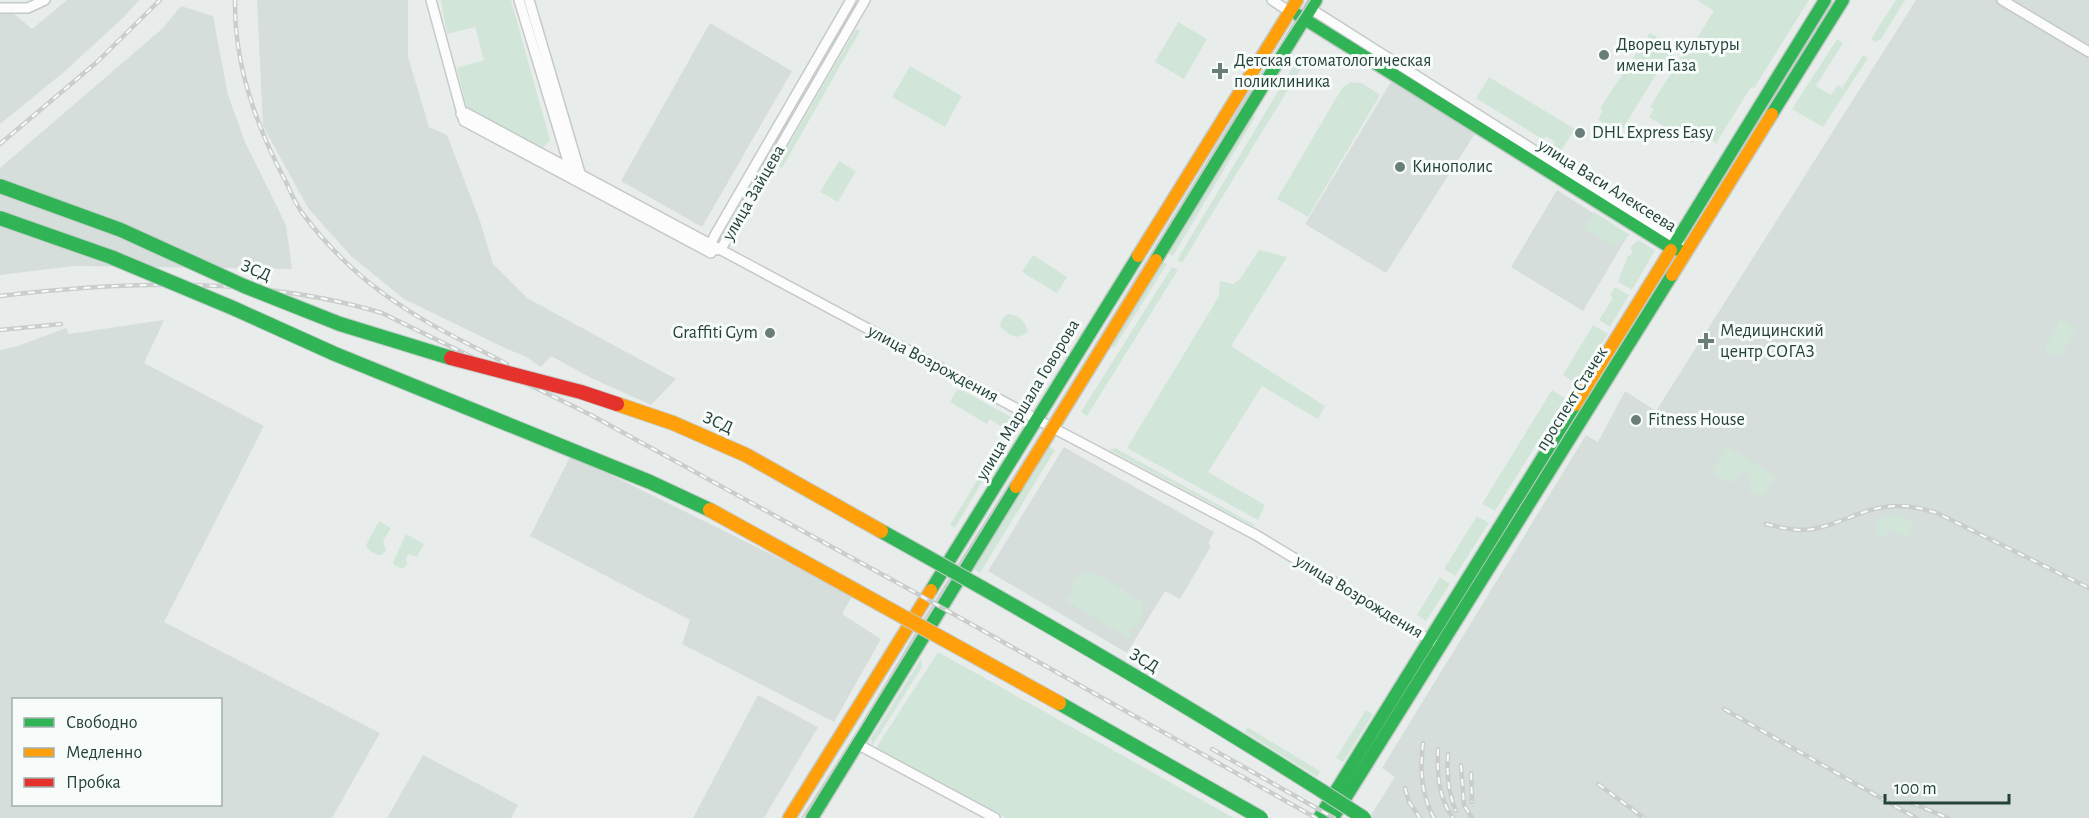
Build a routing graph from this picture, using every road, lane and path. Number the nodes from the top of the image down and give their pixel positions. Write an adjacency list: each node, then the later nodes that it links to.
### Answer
1 (45, 0): 12 (street)
2 (431, 0): 14 (street)
3 (519, 0): 15 (street)
4 (529, 0): 16 (street)
5 (851, 0): 20 (street, улица Зайцева)
6 (865, 0): 21 (street, улица Зайцева)
7 (1272, 0): 11 (street, улица Васи Алексеева)
8 (1825, 0): 19 (main road, проспект Стачек)
9 (1843, 0): 22 (main road, проспект Стачек)
10 (2002, 0): 13 (street)
11 (1303, 6): 19 (main road, улица Васи Алексеева); 23 (main road, улица Маршала Говорова); 24 (main road, улица Маршала Говорова)
12 (0, 8)
13 (2089, 52)
14 (461, 114): 15 (street); 16 (street, улица Возрождения)
15 (570, 167): 16 (street)
16 (577, 176): 20 (street, улица Возрождения)
17 (0, 186): 33 (main road, ЗСД, bridge)
18 (0, 218): 30 (main road, bridge)
19 (1673, 243): 22 (main road, улица Васи Алексеева); 25 (main road, проспект Стачек)
20 (711, 248): 21 (street, улица Возрождения)
21 (721, 249): 23 (street, улица Возрождения)
22 (1686, 251): 25 (main road, проспект Стачек)
23 (1038, 420): 24 (street, улица Возрождения); 27 (main road, улица Маршала Говорова)
24 (1052, 426): 25 (street, улица Возрождения); 26 (main road, улица Маршала Говорова)
25 (1435, 643): 31 (main road, проспект Стачек); 32 (main road, проспект Стачек)
26 (857, 744): 28 (main road, улица Маршала Говорова); 29 (street)
27 (789, 818)
28 (812, 818)
29 (996, 818)
30 (1261, 818)
31 (1319, 818)
32 (1333, 818)
33 (1364, 818)

